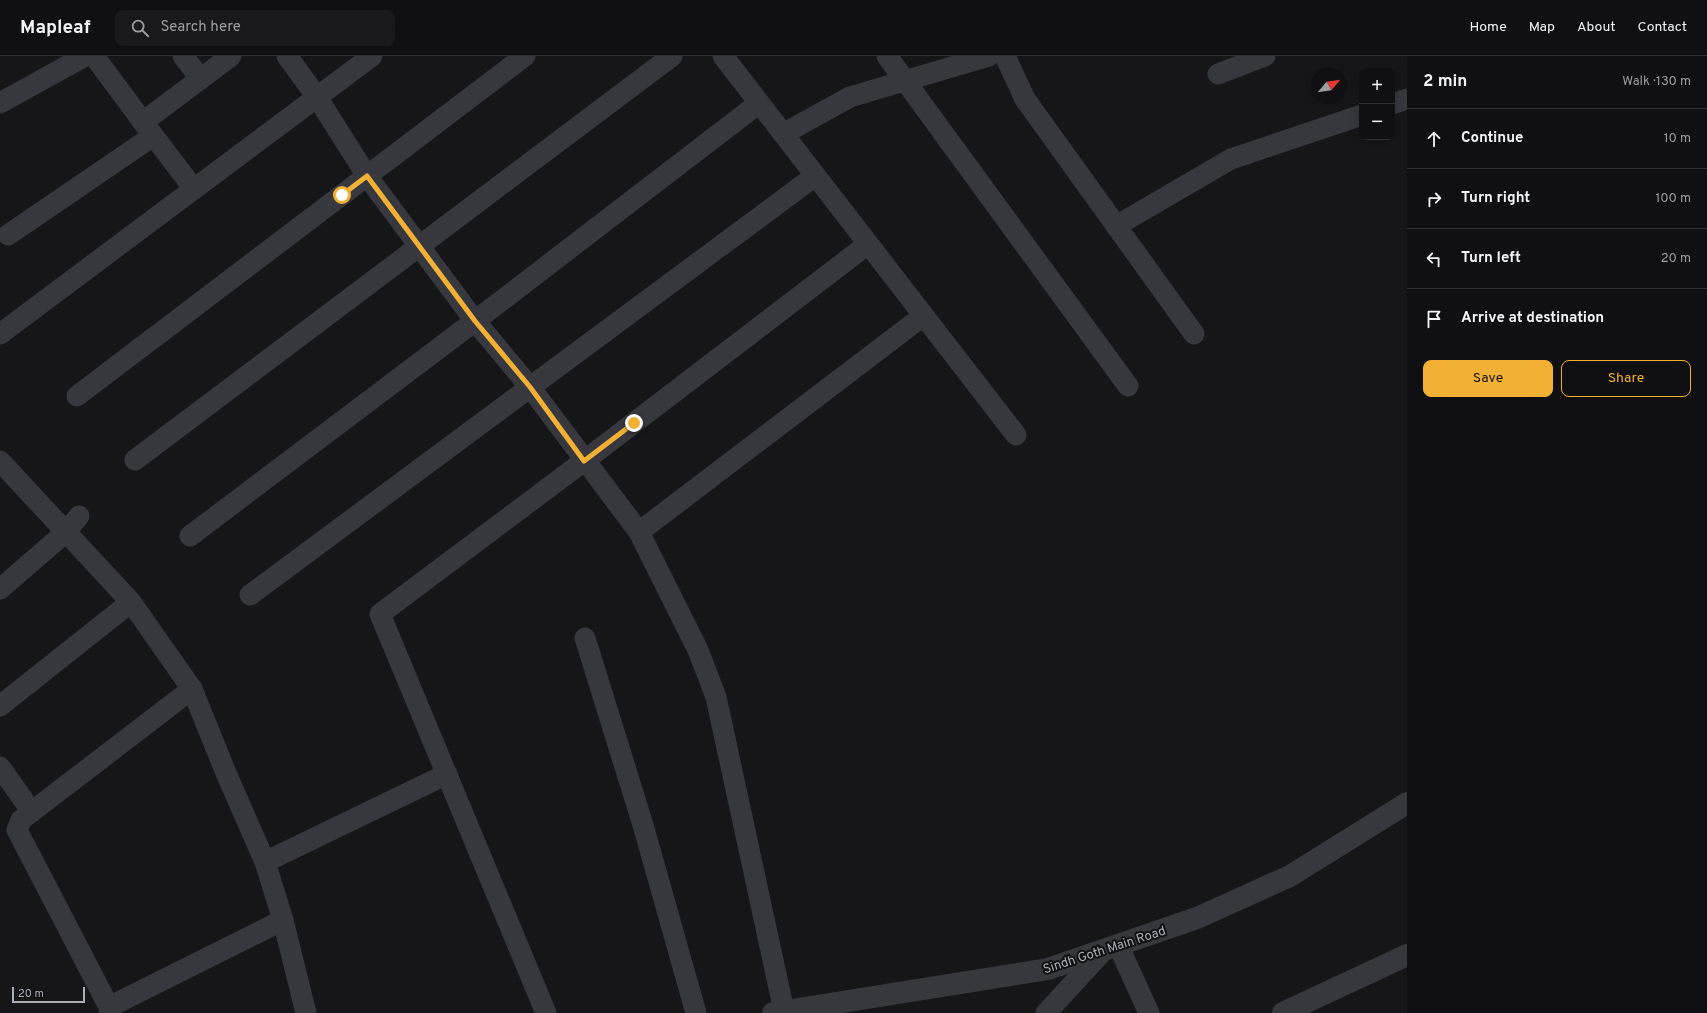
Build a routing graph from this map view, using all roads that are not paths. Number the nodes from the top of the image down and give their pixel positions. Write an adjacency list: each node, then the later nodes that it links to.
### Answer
1 (86, 56): 19 (street)
2 (94, 56): 23 (street)
3 (183, 56): 15 (street)
4 (231, 56): 15 (street)
5 (287, 56): 17 (street)
6 (372, 56): 17 (street)
7 (525, 56): 25 (street)
8 (672, 56): 31 (street)
9 (723, 56): 20 (street)
10 (887, 56): 16 (street)
11 (989, 56): 16 (street)
12 (1005, 56): 28 (street)
13 (1265, 56): 14 (street)
14 (1218, 74)
15 (201, 79): 23 (street)
16 (904, 81): 24 (street); 36 (street)
17 (317, 97): 25 (street); 27 (street)
18 (1407, 99): 21 (street)
19 (0, 103)
20 (759, 103): 24 (street); 33 (street)
21 (1395, 103)
22 (1359, 116): 28 (street)
23 (148, 129): 27 (street); 29 (street)
24 (783, 134): 26 (street)
25 (367, 176): 31 (street); 38 (street)
26 (815, 176): 30 (street); 37 (street)
27 (194, 189): 34 (street)
28 (1116, 226): 35 (street)
29 (8, 235)
30 (868, 244): 32 (street); 41 (street)
31 (420, 245): 33 (street); 40 (street)
32 (923, 316): 39 (street); 45 (street)
33 (475, 321): 37 (street); 46 (street)
34 (0, 334)
35 (1194, 334)
36 (1128, 386)
37 (530, 387): 41 (street); 48 (street)
38 (77, 396)
39 (1016, 435)
40 (136, 460)
41 (584, 461): 45 (street); 54 (street)
42 (2, 469): 44 (street)
43 (79, 516): 44 (street)
44 (66, 532): 47 (street); 49 (street)
45 (639, 532): 62 (street)
46 (190, 536)
47 (0, 589)
48 (250, 595)
49 (131, 602): 51 (street); 52 (street)
50 (585, 638): 65 (street)
51 (192, 689): 56 (street); 57 (street)
52 (0, 706)
53 (0, 767): 56 (street)
54 (447, 774): 57 (street); 64 (street)
55 (1407, 803): 59 (street, Sindh Goth Main Road)
56 (32, 812): 61 (street)
57 (265, 862): 58 (street)
58 (283, 920): 61 (street); 63 (street)
59 (1112, 947): 62 (street, Sindh Goth Main Road); 66 (street); 67 (street)
60 (1407, 955): 68 (street)
61 (110, 1010)
62 (778, 1012)
63 (306, 1013)
64 (546, 1013)
65 (696, 1013)
66 (1046, 1013)
67 (1149, 1013)
68 (1283, 1013)

